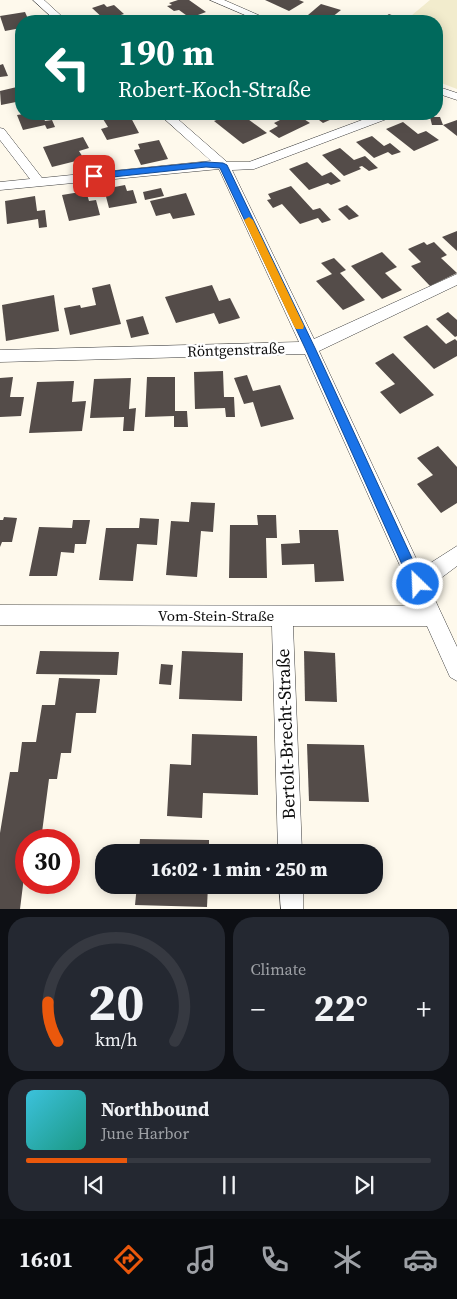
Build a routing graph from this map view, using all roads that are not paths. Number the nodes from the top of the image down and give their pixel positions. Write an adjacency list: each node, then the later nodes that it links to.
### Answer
1 (38, 0): 3 (street)
2 (215, 0): 4 (street)
3 (55, 15)
4 (252, 15)
5 (443, 93): 6 (street)
6 (457, 97)
7 (172, 120): 10 (street)
8 (372, 120): 10 (street)
9 (0, 132): 11 (street)
10 (223, 165): 11 (street); 14 (street)
11 (39, 182): 12 (street)
12 (0, 186)
13 (457, 279): 14 (street, Röntgenstraße)
14 (310, 348): 15 (street, Röntgenstraße); 17 (street)
15 (0, 356)
16 (457, 555): 17 (street)
17 (418, 584): 20 (street)
18 (0, 615): 19 (street, Vom-Stein-Straße)
19 (282, 616): 20 (street, Vom-Stein-Straße); 22 (street, Bertolt-Brecht-Straße)
20 (431, 616): 21 (street)
21 (457, 670)
22 (290, 844)

